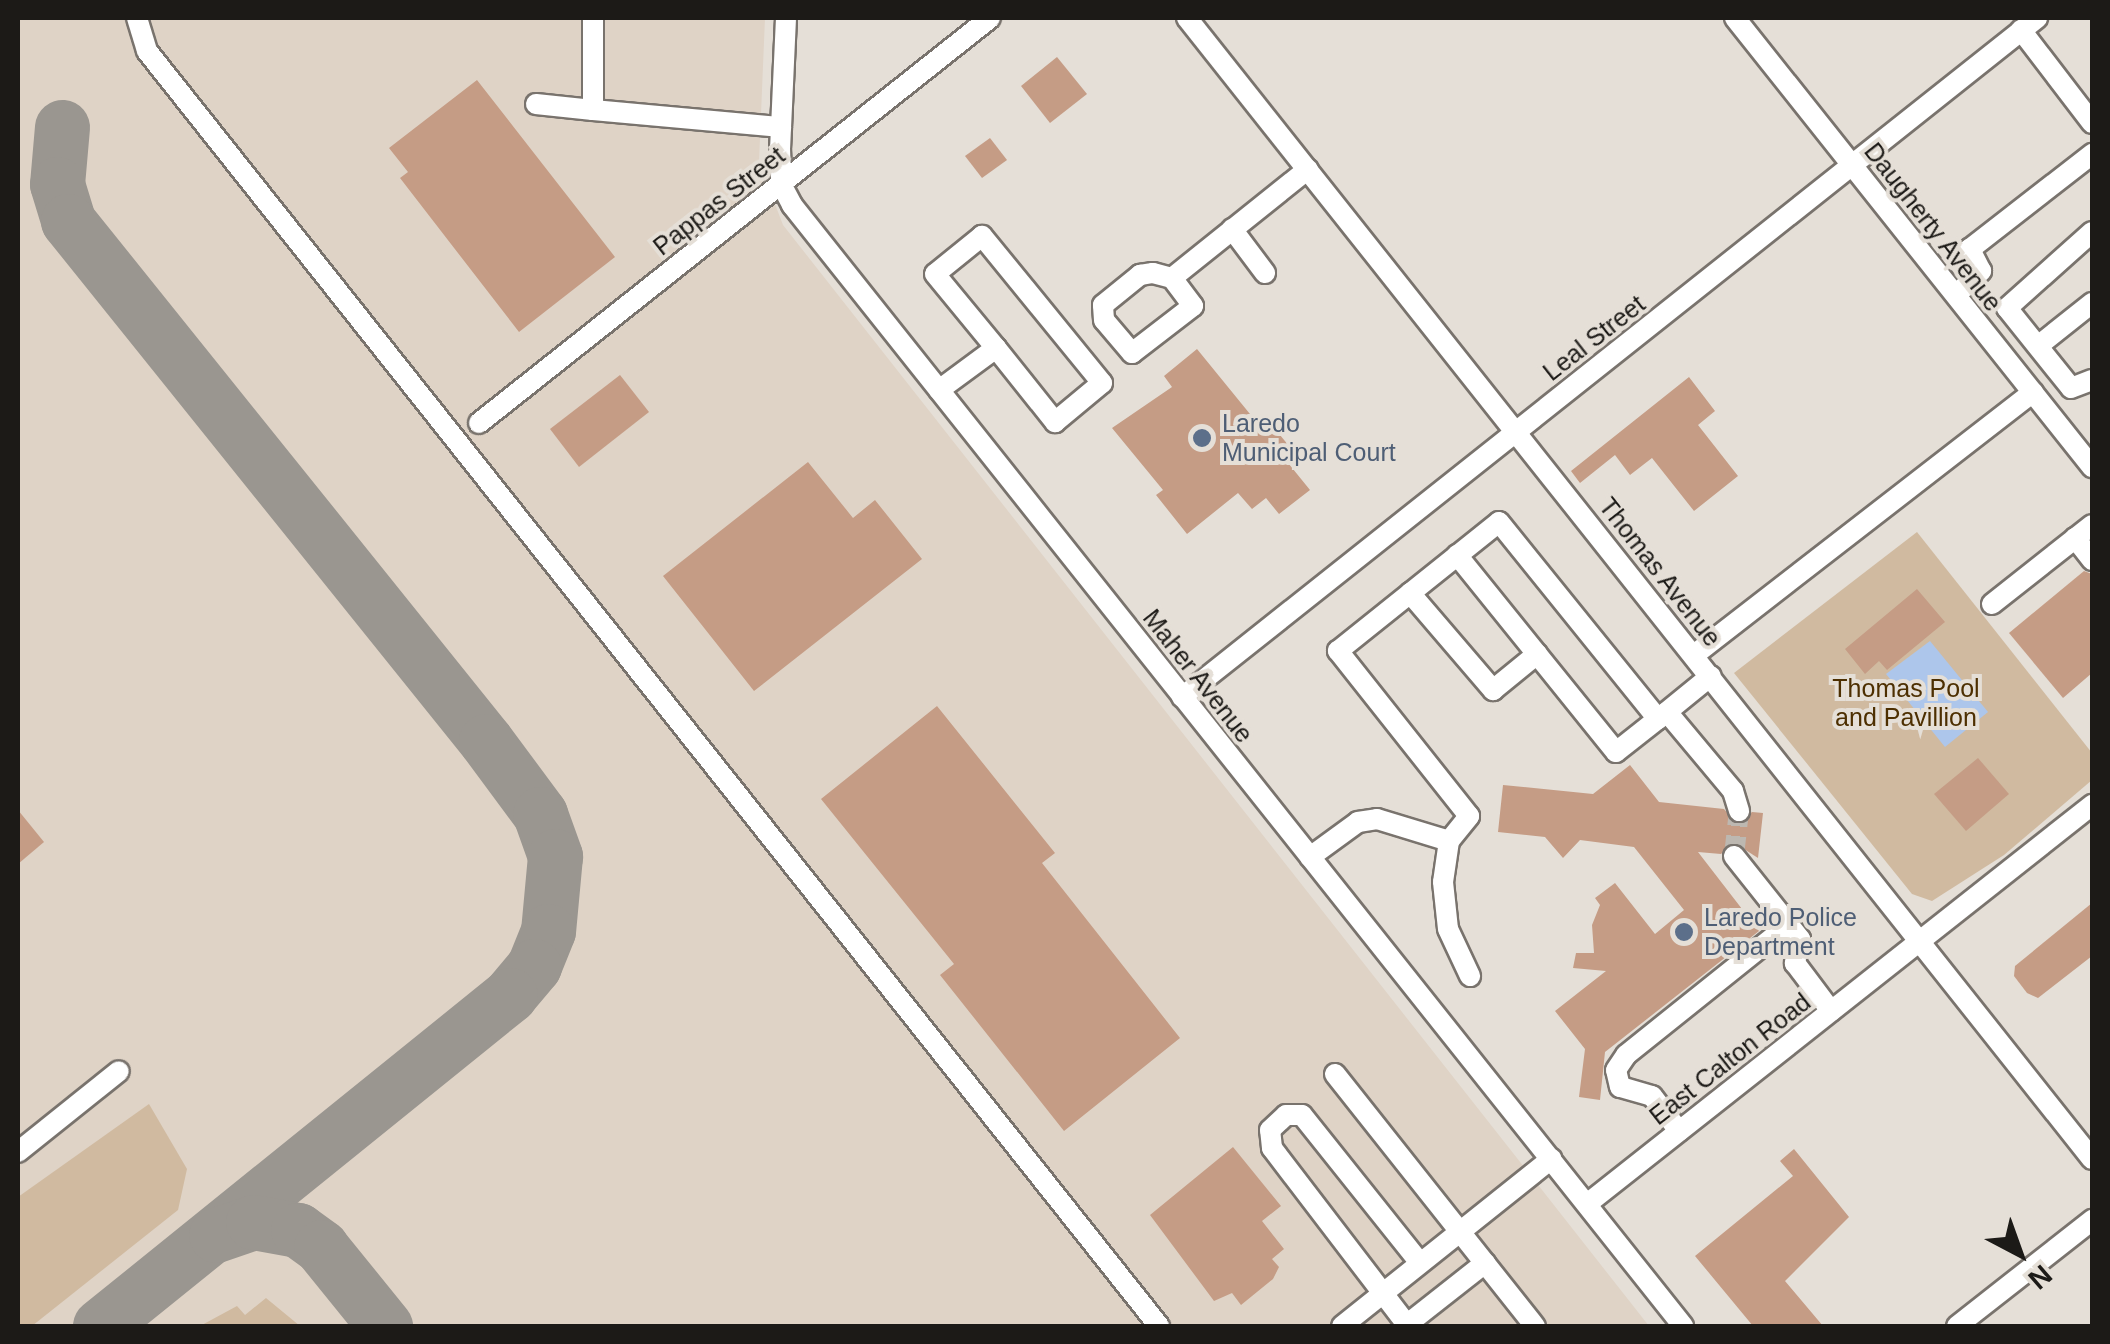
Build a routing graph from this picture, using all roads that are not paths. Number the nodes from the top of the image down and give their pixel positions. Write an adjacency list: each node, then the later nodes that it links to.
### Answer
1 (137, 18): 64 (street)
2 (594, 18): 9 (street)
3 (786, 18): 11 (street)
4 (990, 18): 15 (street, Pappas Street)
5 (1187, 18): 14 (street, Thomas Avenue)
6 (1735, 18): 13 (street, Daugherty Avenue)
7 (2029, 24): 10 (street); 13 (street, Leal Street)
8 (536, 104): 9 (street)
9 (593, 110): 11 (street)
10 (2092, 123)
11 (780, 127): 15 (street)
12 (2092, 154): 20 (street)
13 (1853, 165): 20 (street, Daugherty Avenue); 28 (street, Leal Street)
14 (1308, 169): 16 (street); 28 (street, Thomas Avenue)
15 (781, 184): 25 (street, Maher Avenue); 27 (street, Pappas Street)
16 (1232, 229): 18 (street); 19 (street)
17 (2092, 232): 22 (street)
18 (1265, 273)
19 (1172, 278)
20 (1956, 295): 26 (street, Daugherty Avenue)
21 (2092, 303): 22 (street)
22 (2038, 346): 24 (street)
23 (996, 348): 23 (street); 25 (street)
24 (2092, 380)
25 (939, 390): 40 (street, Maher Avenue)
26 (2033, 392): 29 (street, Daugherty Avenue); 38 (street)
27 (479, 423)
28 (1516, 432): 38 (street, Thomas Avenue); 40 (street, Leal Street)
29 (2085, 441): 30 (street, Daugherty Avenue)
30 (2092, 467)
31 (2092, 524): 32 (street)
32 (2075, 538): 34 (street); 36 (street)
33 (1458, 555): 35 (street); 37 (street); 41 (street)
34 (2092, 560)
35 (1410, 593): 37 (street); 44 (street)
36 (1992, 604)
37 (1538, 654): 41 (street)
38 (1694, 656): 39 (street, Thomas Avenue)
39 (1711, 676): 41 (street); 48 (street, Thomas Avenue)
40 (1182, 696): 46 (street, Maher Avenue)
41 (1662, 716): 43 (street)
42 (2092, 805): 48 (street, East Calton Road)
43 (1738, 811)
44 (1449, 841): 46 (street); 49 (street)
45 (1734, 856): 47 (street)
46 (1310, 858): 55 (street, Maher Avenue)
47 (1788, 925): 50 (street); 53 (street)
48 (1920, 940): 50 (street, East Calton Road); 56 (street, Thomas Avenue)
49 (1470, 976)
50 (1831, 1010): 53 (street, East Calton Road)
51 (119, 1071): 54 (street)
52 (1335, 1074): 59 (street)
53 (1679, 1131): 57 (street, East Calton Road)
54 (18, 1152)
55 (1551, 1159): 57 (street, Maher Avenue); 59 (street)
56 (2092, 1159)
57 (1587, 1204): 68 (street, Maher Avenue)
58 (2092, 1220): 63 (street)
59 (1460, 1232): 60 (street); 61 (street)
60 (1420, 1263): 62 (street); 62 (street)
61 (1485, 1264): 66 (street); 67 (street)
62 (1382, 1294): 65 (street); 66 (street)
63 (1971, 1322)
64 (1159, 1326)
65 (1342, 1326)
66 (1407, 1326)
67 (1536, 1326)
68 (1683, 1326)

